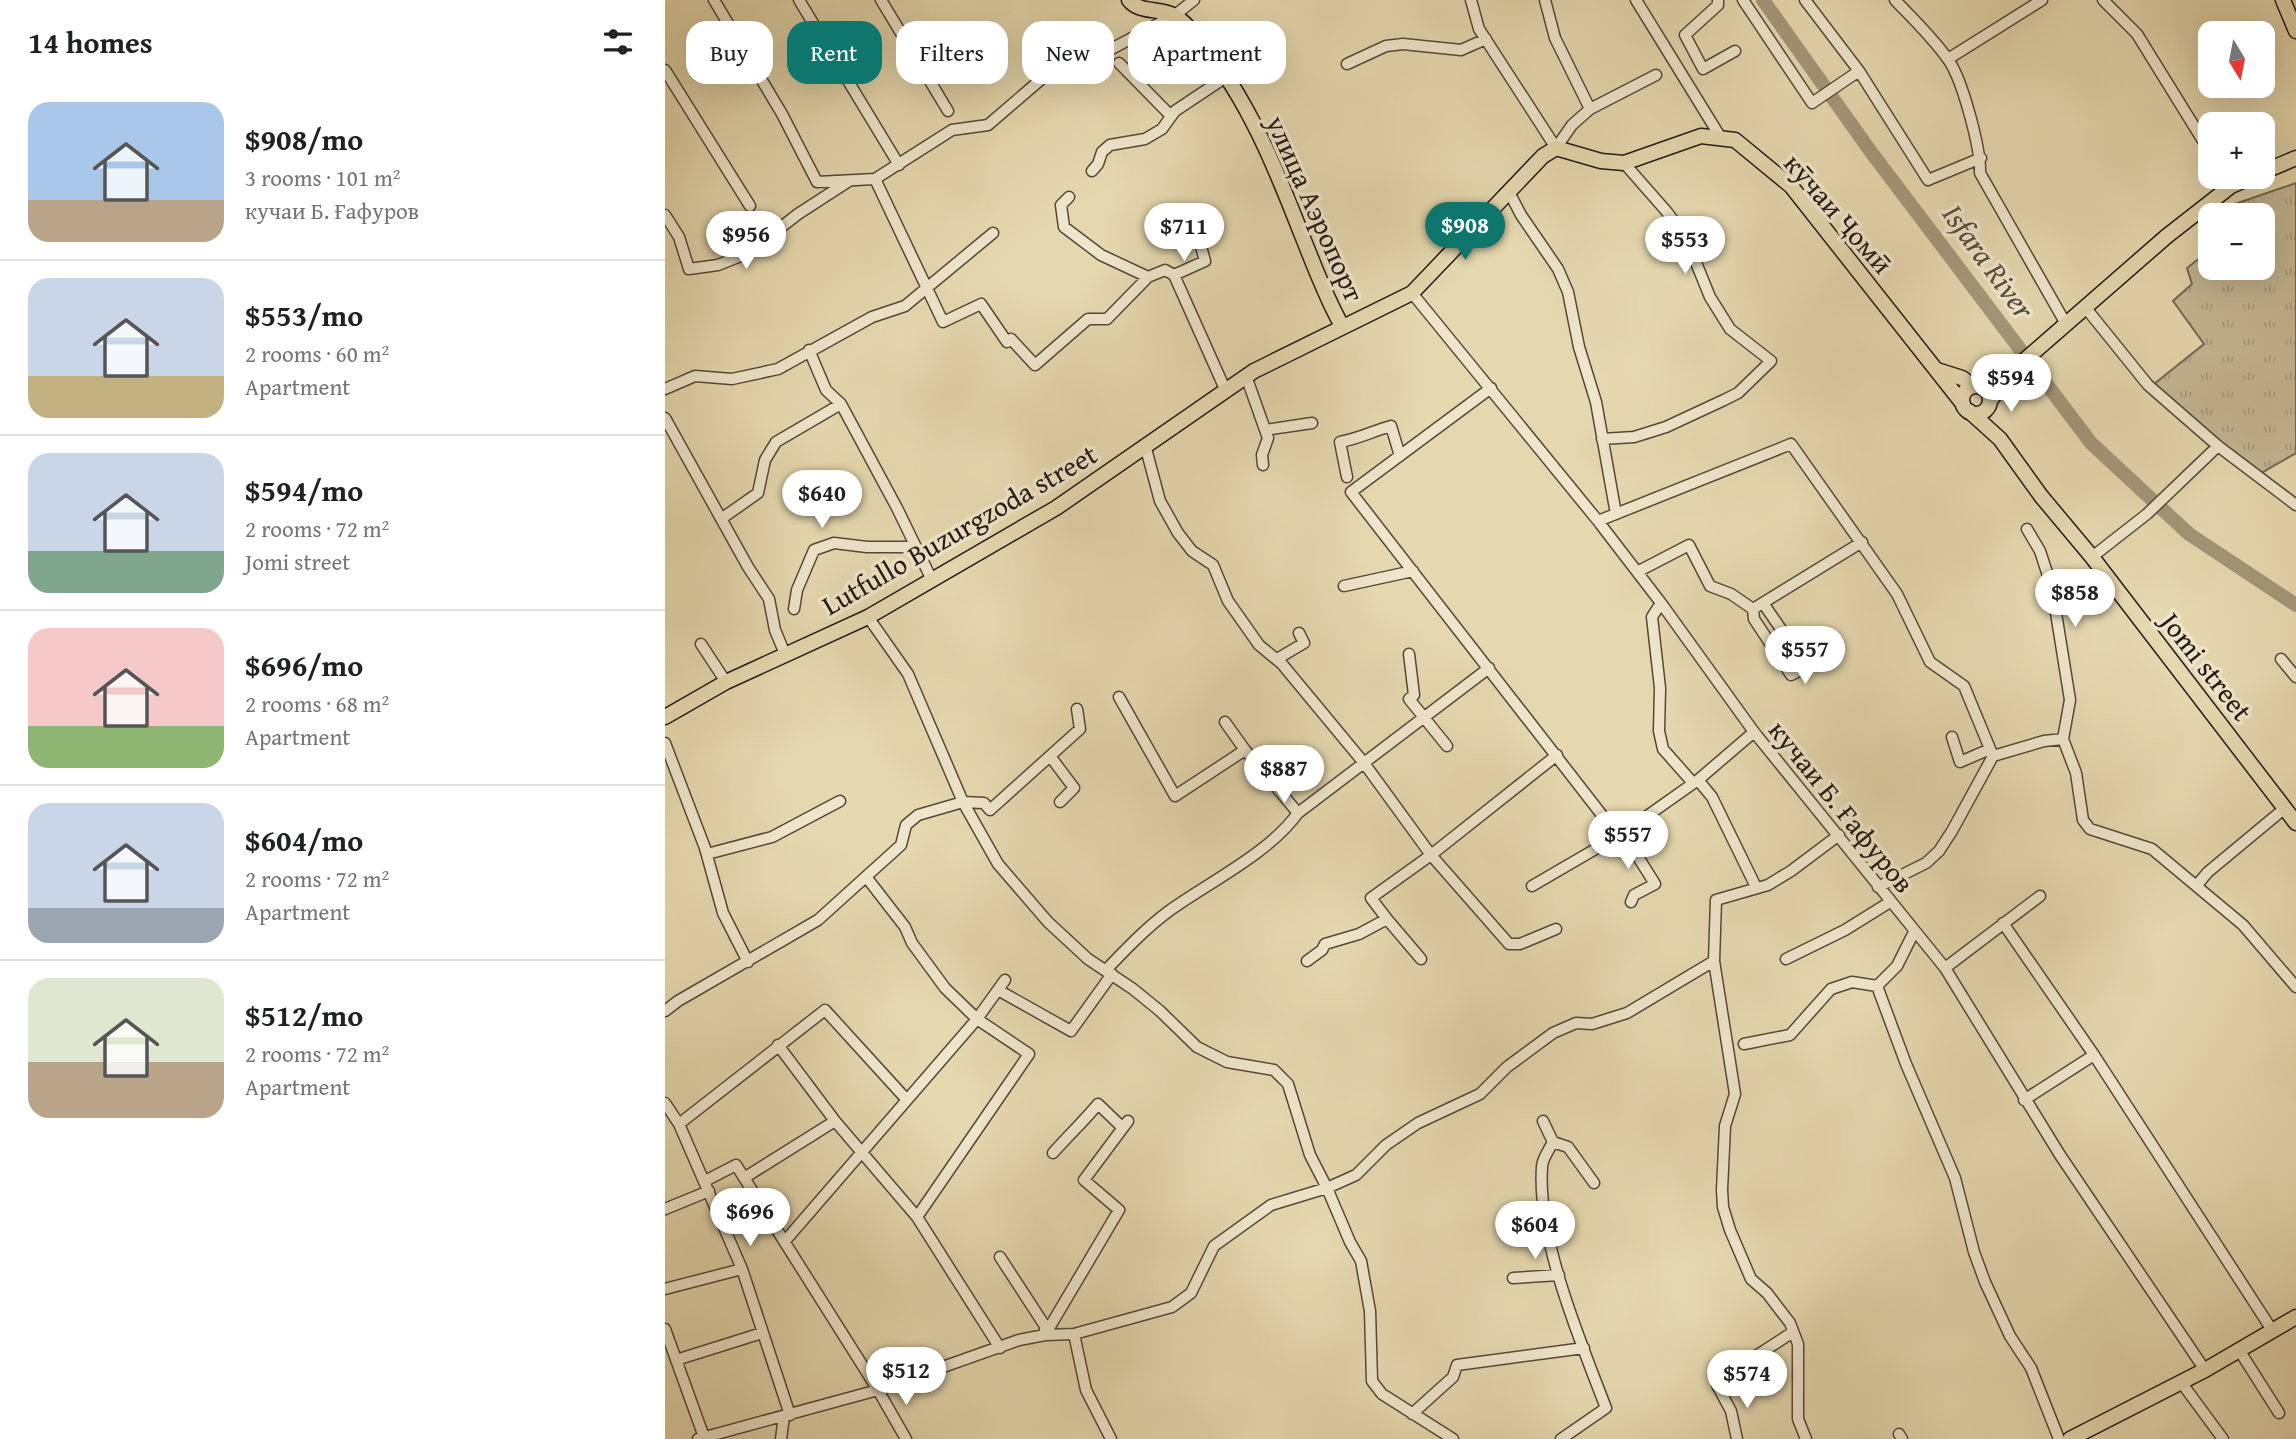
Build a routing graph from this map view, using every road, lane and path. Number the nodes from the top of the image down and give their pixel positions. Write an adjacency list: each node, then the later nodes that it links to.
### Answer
1 (714, 0): 42 (street)
2 (799, 0): 38 (street)
3 (881, 0): 30 (street)
4 (1129, 0): 16 (main road)
5 (1194, 0): 16 (street)
6 (1471, 0): 19 (street)
7 (1545, 0): 29 (street)
8 (1636, 0): 33 (street)
9 (1719, 0): 20 (street)
10 (1742, 0): 25 (street)
11 (1805, 0): 25 (street)
12 (1895, 0): 21 (street)
13 (2042, 0): 21 (street)
14 (2103, 0): 32 (street)
15 (2283, 0): 18 (main road)
16 (1175, 15): 17 (main road, улица Аэропорт); 38 (street)
17 (1181, 21)
18 (2296, 30)
19 (1486, 39): 23 (street); 34 (street)
20 (1734, 51)
21 (1948, 59): 35 (street)
22 (1119, 62): 31 (street)
23 (1347, 64)
24 (665, 70): 46 (street)
25 (1855, 73): 35 (street)
26 (1656, 75): 29 (street)
27 (1214, 84): 31 (street)
28 (1231, 84): 56 (main road, улица Аэропорт)
29 (1590, 109): 34 (street)
30 (948, 111)
31 (1171, 116): 40 (street)
32 (2198, 133)
33 (1721, 138): 37 (main road); 58 (main road, кӯчаи Ҷомӣ)
34 (1556, 148): 37 (main road); 44 (main road)
35 (1981, 158): 55 (street)
36 (2296, 158): 39 (main road)
37 (1624, 163): 71 (street)
38 (899, 165): 41 (street)
39 (2275, 167)
40 (1092, 171)
41 (875, 179): 42 (street); 52 (street)
42 (849, 181): 47 (street)
43 (2219, 189): 54 (main road)
44 (1509, 192): 53 (main road); 71 (street)
45 (1069, 197): 51 (street)
46 (750, 206)
47 (665, 215)
48 (1193, 218): 50 (street)
49 (993, 233): 52 (street)
50 (1174, 275): 51 (street); 62 (street)
51 (1148, 277): 52 (street)
52 (927, 289): 57 (street)
53 (1412, 293): 56 (main road, Lutfullo Buzurgzoda street); 63 (street, кучаи Б. Ғафуров)
54 (2085, 307): 55 (main road); 74 (street)
55 (2066, 324): 59 (main road)
56 (1342, 326): 60 (main road, Lutfullo Buzurgzoda street)
57 (809, 350): 64 (street); 65 (street)
58 (1936, 370): 61 (main road); 67 (main road, кӯчаи Ҷомӣ)
59 (2012, 371): 61 (main road); 66 (main road)
60 (1246, 376): 62 (main road, Lutfullo Buzurgzoda street); 70 (street)
61 (1975, 386): 66 (main road); 67 (main road)
62 (1225, 388): 73 (main road, Lutfullo Buzurgzoda street)
63 (1492, 388): 75 (street); 81 (street, кучаи Б. Ғафуров)
64 (665, 389)
65 (841, 404): 80 (street); 84 (street)
66 (1988, 404): 67 (main road); 72 (main road)
67 (1966, 408): 72 (main road, Jomi street)
68 (665, 418): 80 (street)
69 (1312, 423): 70 (street)
70 (1265, 430): 76 (street)
71 (1602, 439): 79 (street)
72 (2000, 439): 85 (main road, Jomi street)
73 (1145, 446): 88 (main road, Lutfullo Buzurgzoda street); 99 (street)
74 (2218, 446): 78 (street); 85 (street)
75 (1399, 456): 77 (street); 86 (street)
76 (1263, 465)
77 (1347, 477)
78 (2296, 505)
79 (1616, 514): 81 (street); 83 (street)
80 (722, 519): 97 (street)
81 (1598, 521): 87 (street, кучаи Б. Ғафуров)
82 (2027, 529): 111 (street)
83 (1862, 542): 91 (street); 115 (street)
84 (916, 547): 88 (street); 92 (street)
85 (2092, 557): 123 (main road, Jomi street)
86 (1413, 571): 89 (street); 101 (street)
87 (1637, 572): 90 (street, кучаи Б. Ғафуров); 93 (street)
88 (931, 578): 94 (main road, Lutfullo Buzurgzoda street)
89 (1344, 586)
90 (1661, 603): 109 (street, кучаи Б. Ғафуров); 119 (street)
91 (1763, 603): 93 (street); 93 (street)
92 (794, 609)
93 (1753, 609)
94 (868, 617): 97 (main road, Lutfullo Buzurgzoda street); 121 (street)
95 (1299, 633): 99 (street)
96 (701, 644): 103 (street)
97 (785, 654): 103 (main road, Lutfullo Buzurgzoda street)
98 (1409, 654): 107 (street)
99 (1277, 659): 118 (street)
100 (2281, 659): 102 (street)
101 (1489, 668): 107 (street); 116 (street)
102 (2296, 677)
103 (726, 682): 106 (main road, Lutfullo Buzurgzoda street)
104 (1119, 697): 114 (street)
105 (1077, 709): 117 (street)
106 (666, 716)
107 (1424, 718): 113 (street); 118 (street)
108 (1225, 722): 114 (street)
109 (1754, 733): 119 (street); 127 (street, кучаи Б. Ғафуров)
110 (1952, 737): 115 (street)
111 (2063, 738): 115 (street); 131 (street)
112 (665, 743): 128 (street)
113 (1447, 746)
114 (1245, 750): 124 (street)
115 (1991, 753): 134 (street)
116 (1557, 755): 126 (street); 129 (street)
117 (1050, 756): 121 (street); 122 (street)
118 (1364, 763): 124 (street); 129 (street)
119 (1695, 781): 126 (street); 133 (street)
120 (839, 802): 128 (street)
121 (963, 802): 130 (street); 148 (street)
122 (1060, 802)
123 (2285, 808): 125 (main road, Jomi street); 131 (street)
124 (1298, 813): 148 (street)
125 (2296, 823)
126 (1623, 833): 132 (street); 136 (street)
127 (1839, 835): 133 (street); 134 (street, кучаи Б. Ғафуров)
128 (707, 855): 146 (street)
129 (1431, 855): 138 (street); 140 (street)
130 (867, 878): 146 (street); 154 (street)
131 (2197, 885): 151 (street)
132 (1532, 886)
133 (1756, 887): 145 (street)
134 (1878, 887): 137 (street, кучаи Б. Ғафуров)
135 (2039, 896): 139 (street)
136 (1631, 902)
137 (1890, 902): 141 (street, кучаи Б. Ғафуров); 143 (street)
138 (1387, 919): 142 (street); 144 (street)
139 (2003, 923): 147 (street); 157 (street)
140 (1556, 929)
141 (1914, 932): 147 (street, кучаи Б. Ғафуров); 150 (street)
142 (1421, 959)
143 (1786, 959)
144 (1307, 961)
145 (1714, 961): 170 (street); 184 (street)
146 (748, 962): 153 (street)
147 (1945, 968): 159 (street, кучаи Б. Ғафуров)
148 (1109, 972): 152 (street); 170 (street)
149 (1005, 980): 152 (street)
150 (1877, 986): 155 (street); 206 (street)
151 (2296, 987)
152 (997, 990): 154 (street)
153 (665, 1011)
154 (977, 1019): 158 (street); 172 (street)
155 (1744, 1044)
156 (778, 1045): 158 (street); 161 (street); 163 (street)
157 (2094, 1055): 159 (street); 183 (street)
158 (907, 1100): 165 (street)
159 (2024, 1100): 192 (street, кучаи Б. Ғафуров)
160 (665, 1103): 163 (street)
161 (835, 1121): 165 (street); 167 (street)
162 (1543, 1121): 164 (street)
163 (679, 1124): 169 (street)
164 (1553, 1143): 168 (street); 173 (street)
165 (861, 1152): 172 (street); 175 (street)
166 (1053, 1153): 187 (street)
167 (744, 1178): 169 (street); 175 (street)
168 (1594, 1183)
169 (707, 1186): 171 (street); 177 (street)
170 (1327, 1188): 186 (street); 196 (street)
171 (665, 1209)
172 (917, 1217): 188 (street)
173 (1546, 1221): 174 (street); 178 (street)
174 (1513, 1227)
175 (785, 1241): 194 (street)
176 (1000, 1257): 187 (street)
177 (742, 1269): 180 (street); 185 (street)
178 (1559, 1275): 179 (street); 189 (street)
179 (1513, 1278)
180 (665, 1289)
181 (2296, 1317): 183 (main road)
182 (665, 1329): 191 (street)
183 (2272, 1330): 190 (main road)
184 (1793, 1332): 204 (street); 205 (street)
185 (762, 1333): 191 (street); 197 (street)
186 (1074, 1334): 187 (street); 201 (street)
187 (1045, 1335): 188 (street)
188 (1000, 1348): 194 (street)
189 (1584, 1349): 196 (street); 203 (street)
190 (2239, 1350): 192 (main road); 195 (street)
191 (676, 1360): 198 (street)
192 (2206, 1370): 193 (main road)
193 (2182, 1382): 207 (main road); 208 (street)
194 (879, 1390): 197 (street); 200 (street)
195 (2279, 1413)
196 (1412, 1414): 202 (street)
197 (787, 1415): 198 (street); 199 (street)
198 (701, 1438)
199 (781, 1439)
200 (906, 1439)
201 (1111, 1439)
202 (1453, 1439)
203 (1561, 1439)
204 (1737, 1439)
205 (1806, 1439)
206 (2059, 1439)
207 (2070, 1439)
208 (2223, 1439)

